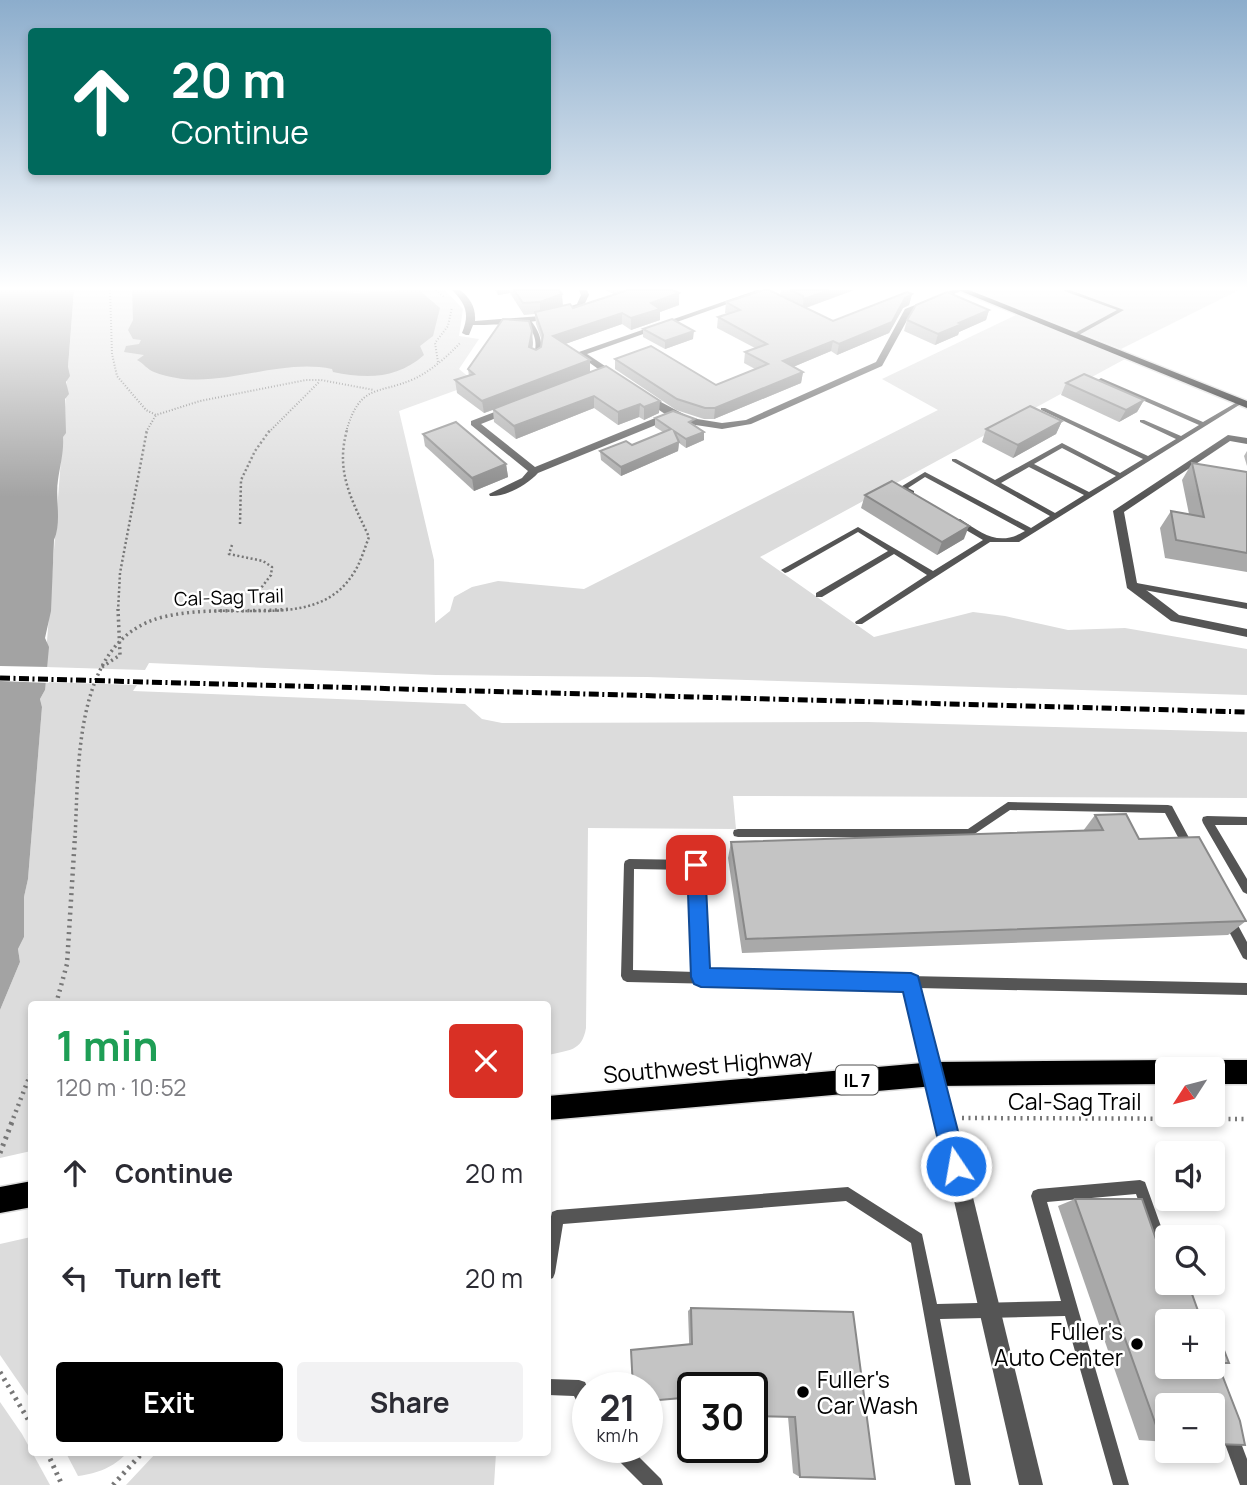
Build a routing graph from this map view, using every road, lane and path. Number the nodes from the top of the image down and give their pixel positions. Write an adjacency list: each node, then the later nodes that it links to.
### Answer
1 (113, 359): 18 (path)
2 (442, 359): 6 (path)
3 (589, 359): 7 (street)
4 (882, 359): 17 (street)
5 (1135, 359): 15 (main road)
6 (438, 362): 12 (path)
7 (608, 372): 8 (street); 11 (street)
8 (619, 379)
9 (321, 380): 12 (path); 18 (path); 34 (path)
10 (1101, 380): 20 (lane)
11 (584, 381)
12 (374, 390): 47 (path, Cal-Sag Trail)
13 (640, 393): 17 (street)
14 (523, 404): 26 (street)
15 (1244, 404): 20 (lane)
16 (1043, 409): 23 (lane)
17 (672, 414): 26 (street)
18 (156, 415): 47 (path)
19 (1142, 421): 21 (lane)
20 (1204, 425): 21 (lane)
21 (1182, 439): 23 (lane)
22 (1247, 441): 41 (street)
23 (1149, 459): 27 (lane)
24 (954, 460): 28 (lane)
25 (1029, 464): 27 (lane); 28 (lane); 30 (lane)
26 (534, 471): 29 (street)
27 (1121, 476): 30 (lane)
28 (995, 483): 33 (lane)
29 (494, 494)
30 (1090, 495): 33 (lane)
31 (924, 501): 35 (lane)
32 (945, 514): 36 (lane)
33 (1056, 516): 35 (lane)
34 (240, 524)
35 (1031, 531): 36 (lane)
36 (988, 540): 40 (lane)
37 (232, 545): 42 (path)
38 (894, 551): 39 (lane); 40 (lane); 43 (lane)
39 (785, 570)
40 (933, 575): 45 (lane)
41 (1131, 586): 44 (lane); 46 (street)
42 (258, 592)
43 (819, 595)
44 (1247, 606)
45 (859, 622)
46 (1247, 633)
47 (120, 641): 48 (path, Cal-Sag Trail); 48 (path)
48 (101, 668): 58 (path, Cal-Sag Trail)
49 (1247, 821): 52 (lane)
50 (738, 833): 51 (lane)
51 (1194, 857)
52 (1247, 889)
53 (1221, 905): 54 (lane)
54 (1247, 954)
55 (701, 977): 55 (lane); 56 (lane)
56 (911, 982): 57 (lane); 62 (lane)
57 (1247, 989)
58 (57, 1001)
59 (1155, 1072): 62 (main road, Southwest Highway / IL 7)
60 (1225, 1072): 61 (main road)
61 (1247, 1072)
62 (934, 1074): 64 (main road, Southwest Highway / IL 7); 65 (street)
63 (28, 1080): 67 (path)
64 (551, 1108)
65 (946, 1118): 66 (path, Cal-Sag Trail); 72 (street)
66 (1247, 1119)
67 (0, 1153)
68 (1155, 1229): 70 (lane)
69 (551, 1256): 71 (lane)
70 (1070, 1308): 72 (lane); 87 (lane)
71 (930, 1311): 72 (lane); 85 (lane)
72 (990, 1311): 86 (street)
73 (0, 1372): 76 (path)
74 (551, 1387): 75 (lane)
75 (572, 1388)
76 (28, 1419)
77 (1225, 1421): 81 (lane)
78 (49, 1456): 82 (path)
79 (139, 1456): 83 (path)
80 (633, 1463): 84 (lane)
81 (1247, 1482)
82 (62, 1485)
83 (113, 1485)
84 (655, 1485)
85 (963, 1485)
86 (1031, 1485)
87 (1121, 1485)

